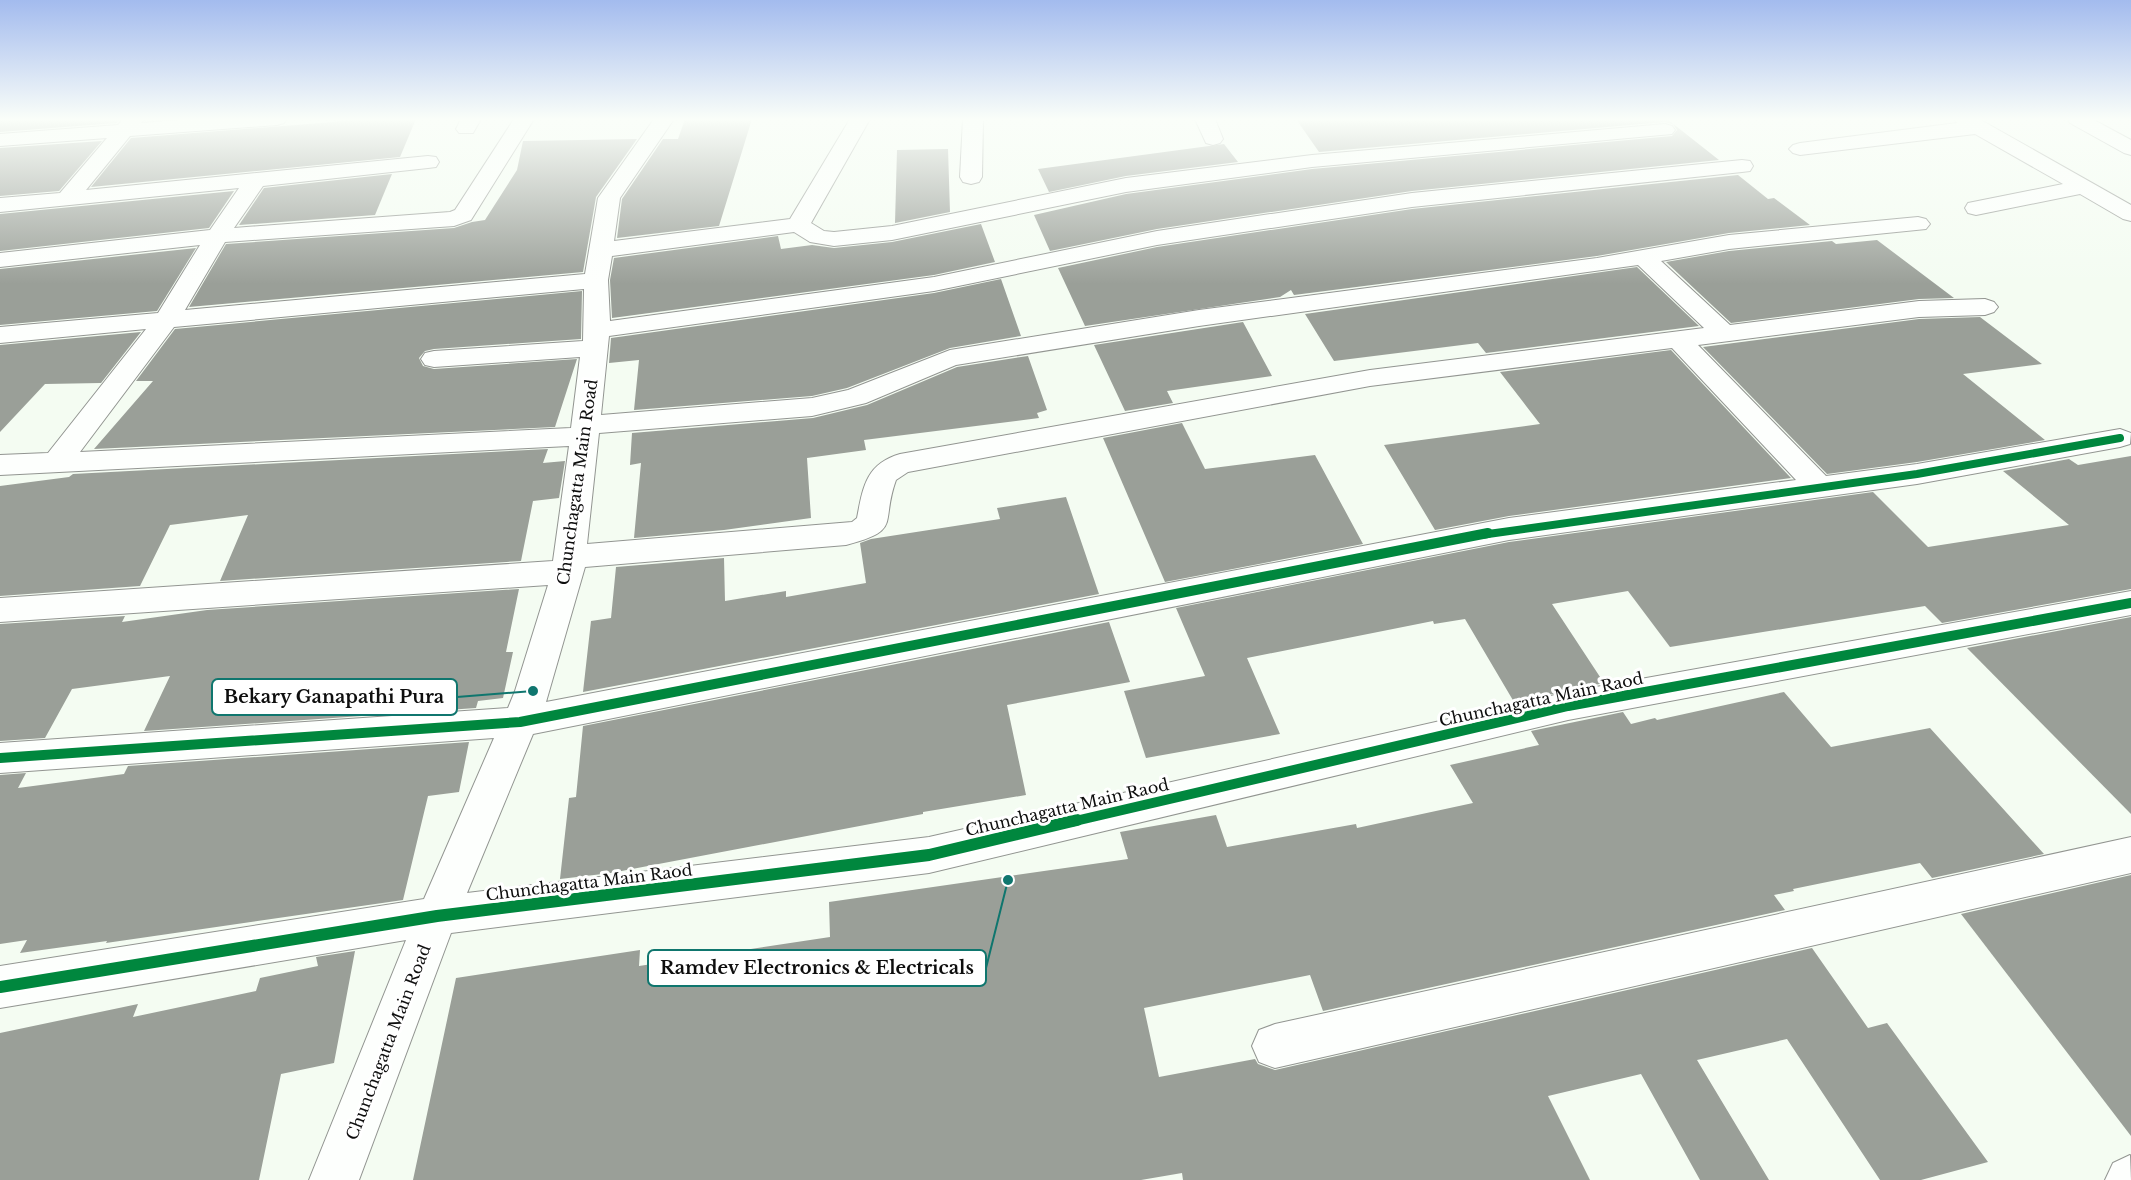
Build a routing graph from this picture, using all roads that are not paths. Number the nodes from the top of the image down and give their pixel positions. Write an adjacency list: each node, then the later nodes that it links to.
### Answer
1 (88, 174): 12 (street)
2 (306, 174): 10 (street)
3 (489, 174): 19 (street)
4 (626, 174): 20 (street, Chunchagatta Main Road)
5 (826, 174): 18 (street)
6 (1211, 174): 18 (street)
7 (1388, 174): 13 (street)
8 (1664, 174): 13 (street)
9 (2061, 174): 11 (street)
10 (256, 179): 12 (street); 19 (street)
11 (2084, 187): 15 (street); 16 (street)
12 (67, 199): 14 (street)
13 (1412, 200): 28 (street)
14 (0, 205)
15 (1976, 208)
16 (2131, 214)
17 (1918, 224): 21 (street)
18 (798, 225): 20 (street)
19 (217, 236): 22 (street); 25 (street)
20 (601, 250): 23 (street, Chunchagatta Main Road)
21 (1644, 258): 26 (street); 31 (street)
22 (0, 260)
23 (596, 280): 25 (street); 28 (street, Chunchagatta Main Road)
24 (1985, 307): 26 (street)
25 (167, 319): 27 (street); 33 (street)
26 (1725, 334): 29 (street)
27 (0, 335)
28 (596, 339): 30 (street); 31 (street, Chunchagatta Main Road)
29 (1679, 340): 35 (street); 36 (street)
30 (434, 359)
31 (584, 430): 33 (street); 36 (street, Chunchagatta Main Road)
32 (2120, 438): 35 (street)
33 (57, 462): 34 (street)
34 (0, 465)
35 (1819, 487): 39 (street)
36 (568, 565): 38 (street); 39 (street, Chunchagatta Main Road)
37 (2131, 603): 42 (street, Chunchagatta Main Raod)
38 (0, 610)
39 (520, 722): 40 (street); 42 (street, Chunchagatta Main Road)
40 (0, 758)
41 (2131, 855): 44 (street)
42 (437, 916): 43 (street, Chunchagatta Main Raod); 45 (street, Chunchagatta Main Road)
43 (0, 987)
44 (1275, 1046)
45 (334, 1180)

